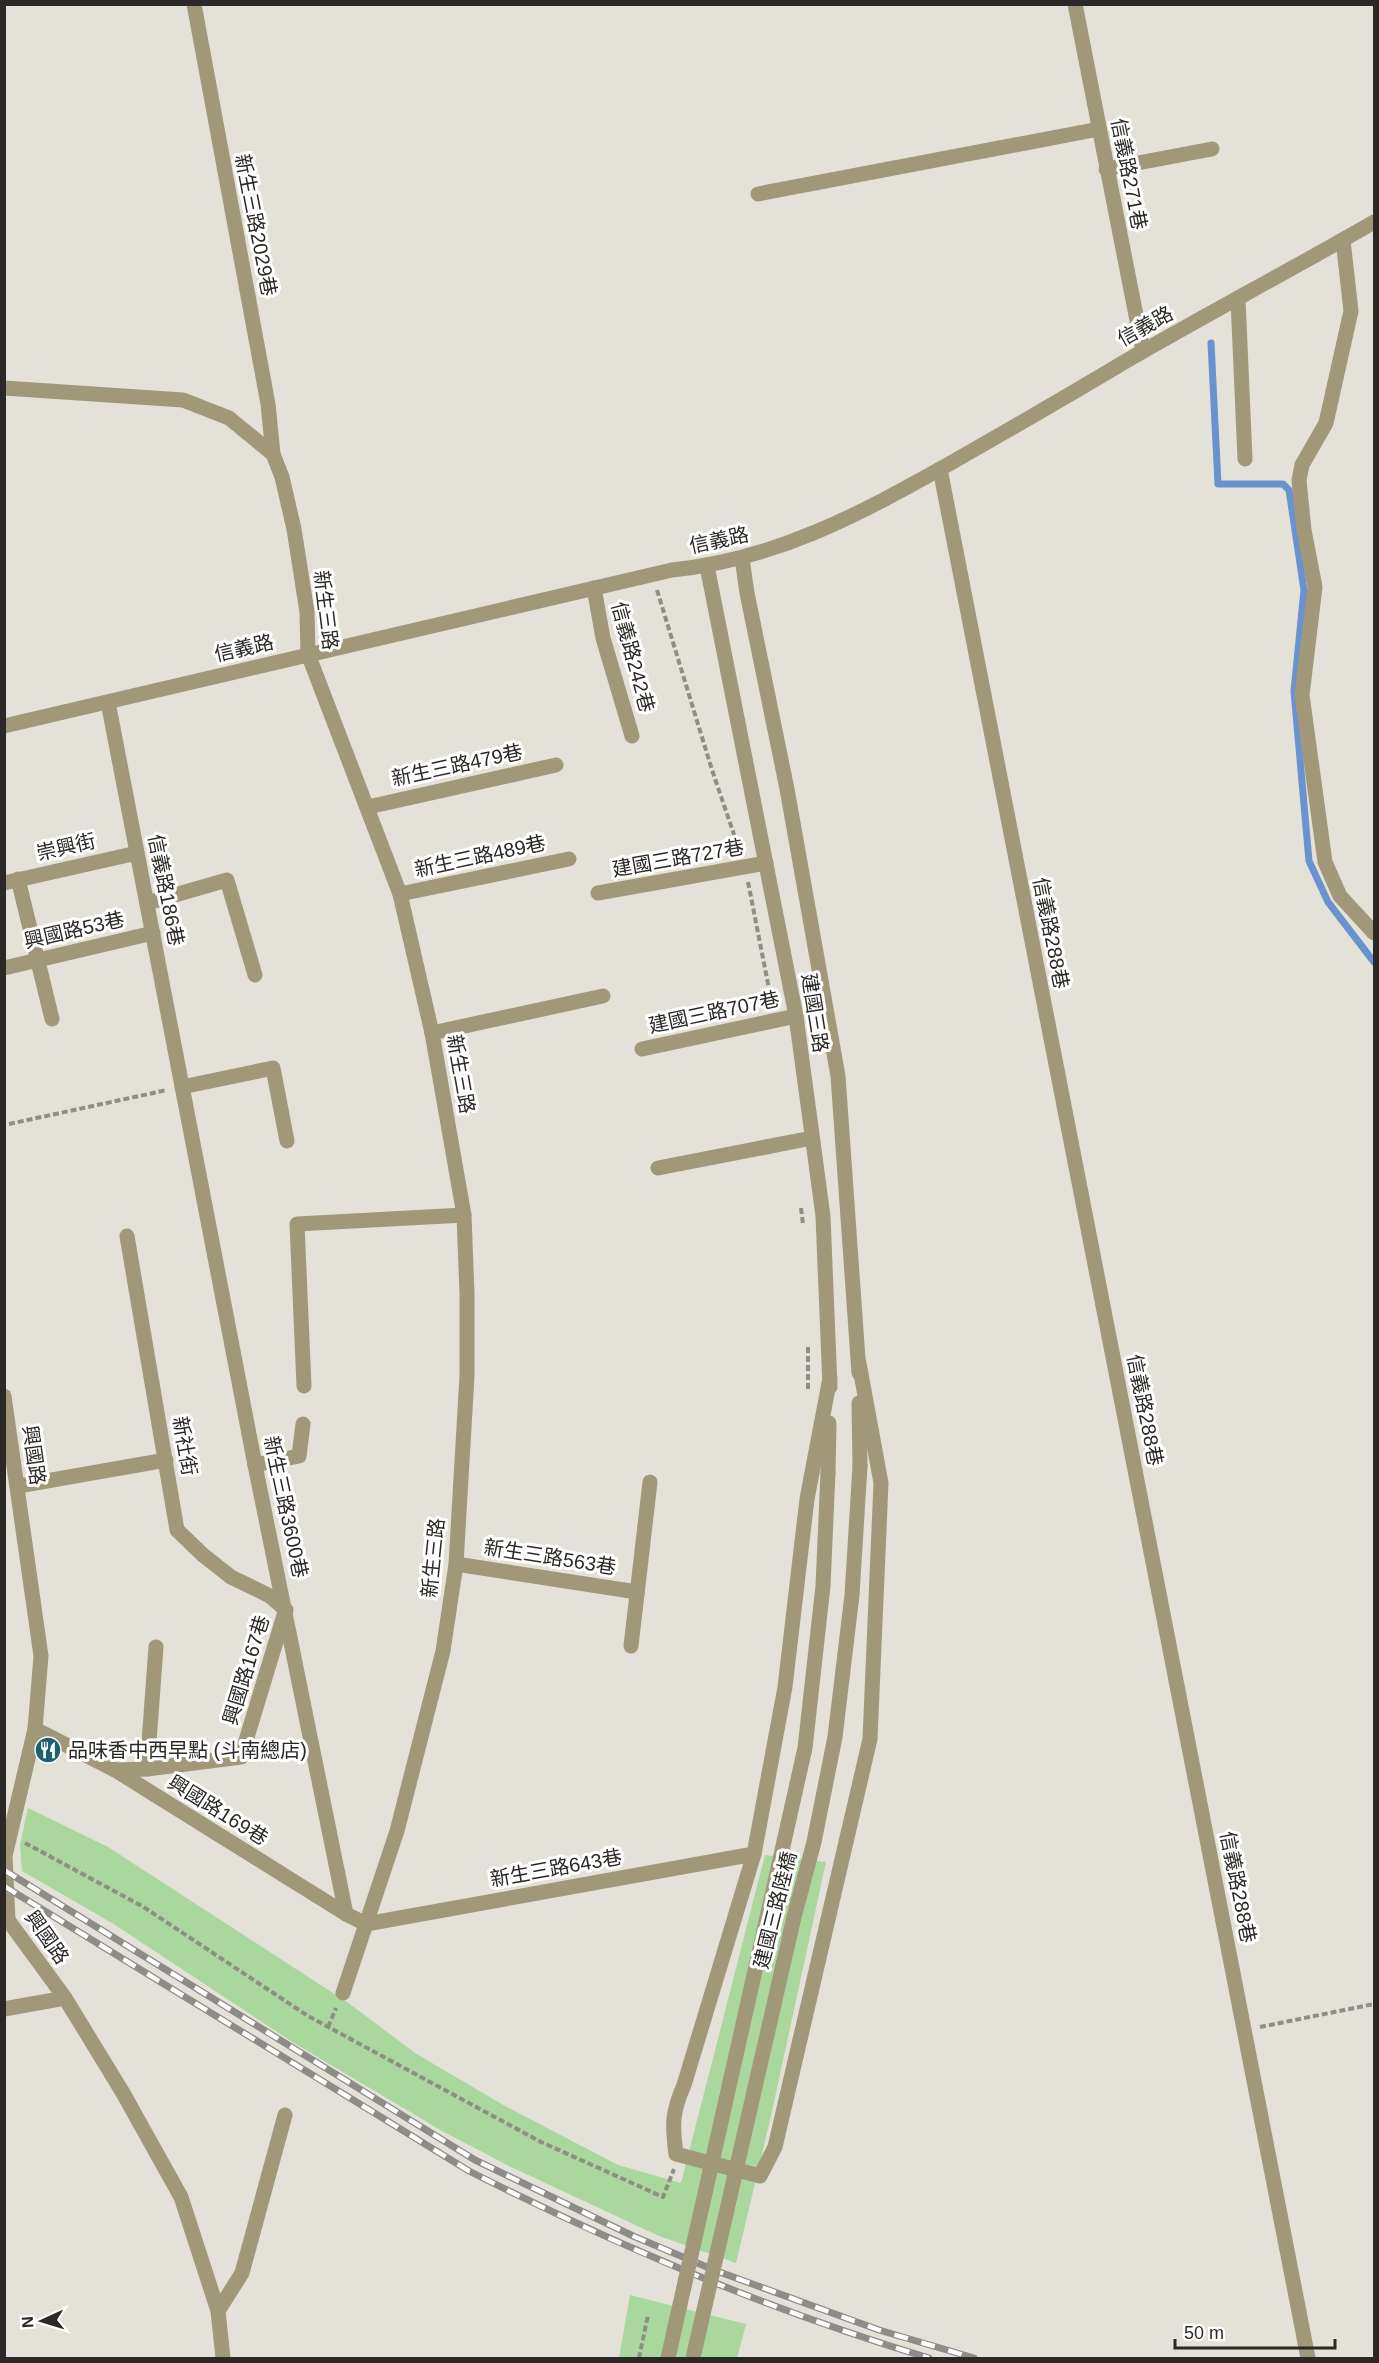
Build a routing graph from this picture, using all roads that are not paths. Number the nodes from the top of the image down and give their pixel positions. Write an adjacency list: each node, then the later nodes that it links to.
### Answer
1 (194, 4): 12 (street, 新生三路2029巷)
2 (1075, 4): 3 (street, 信義路271巷)
3 (1099, 129): 5 (street, 信義路271巷); 6 (street)
4 (1212, 149): 5 (street)
5 (1106, 169): 10 (street, 信義路271巷)
6 (759, 194)
7 (1374, 222): 8 (street, 信義路)
8 (1343, 240): 9 (street, 信義路); 32 (street)
9 (1238, 299): 10 (street, 信義路); 13 (street)
10 (1143, 351): 14 (street, 信義路)
11 (4, 388): 12 (street)
12 (273, 454): 18 (street, 新生三路)
13 (1245, 459)
14 (940, 469): 15 (street, 信義路); 77 (street, 信義路288巷)
15 (742, 558): 16 (street, 信義路); 47 (street, 建國三路)
16 (707, 566): 17 (street, 信義路); 26 (street, 建國三路)
17 (594, 588): 18 (street, 信義路); 21 (street, 信義路242巷)
18 (309, 654): 19 (street, 信義路); 23 (street, 新生三路)
19 (108, 702): 20 (street, 信義路); 24 (street, 信義路186巷)
20 (4, 726)
21 (632, 736)
22 (556, 765): 23 (street, 新生三路479巷)
23 (368, 807): 29 (street, 新生三路)
24 (137, 853): 27 (street, 崇興街); 30 (street, 信義路186巷)
25 (568, 859): 29 (street, 新生三路489巷)
26 (766, 863): 28 (street, 建國三路727巷); 37 (street, 建國三路)
27 (11, 881): 33 (street)
28 (598, 893)
29 (400, 894): 39 (street, 新生三路)
30 (147, 903): 31 (street, 信義路186巷); 35 (street)
31 (153, 933): 33 (street, 興國路53巷); 41 (street, 信義路186巷)
32 (1374, 933)
33 (38, 961): 34 (street, 興國路53巷); 38 (street)
34 (4, 968)
35 (255, 975)
36 (603, 996): 39 (street)
37 (796, 1016): 40 (street, 建國三路707巷); 42 (street, 建國三路)
38 (52, 1018)
39 (432, 1033): 45 (street, 新生三路)
40 (642, 1049)
41 (182, 1087): 43 (street); 53 (street, 新生三路3600巷)
42 (812, 1138): 44 (street); 48 (street, 建國三路)
43 (287, 1141)
44 (658, 1168)
45 (464, 1215): 49 (street); 58 (street, 新生三路)
46 (127, 1236): 52 (street, 新社街)
47 (860, 1363): 54 (street, 建國三路); 66 (street)
48 (830, 1378): 55 (street, 建國三路); 66 (street)
49 (304, 1386)
50 (4, 1396): 57 (street, 興國路)
51 (303, 1424): 53 (street)
52 (166, 1460): 57 (street); 60 (street, 新社街)
53 (255, 1465): 60 (street, 新生三路3600巷)
54 (860, 1466): 76 (street, 建國三路陸橋, bridge)
55 (828, 1473): 75 (street, 建國三路陸橋, bridge)
56 (650, 1482): 59 (street, 新生三路563巷)
57 (18, 1486): 63 (street, 興國路)
58 (456, 1563): 59 (street, 新生三路563巷); 68 (street, 新生三路)
59 (637, 1592): 61 (street, 新生三路563巷)
60 (286, 1610): 64 (street, 興國路167巷); 67 (street, 新生三路3600巷)
61 (631, 1646)
62 (156, 1647): 64 (street)
63 (35, 1729): 65 (street, 興國路169巷); 70 (street, 興國路)
64 (147, 1769): 65 (street, 興國路167巷)
65 (114, 1770): 67 (street, 興國路169巷)
66 (754, 1854): 68 (street, 新生三路643巷)
67 (346, 1914): 68 (street)
68 (366, 1924): 69 (street, 新生三路)
69 (343, 1993)
70 (65, 1998): 71 (street); 73 (street, 興國路)
71 (4, 2009)
72 (285, 2115): 73 (street)
73 (218, 2311): 74 (street, 興國路)
74 (223, 2358)
75 (668, 2358)
76 (693, 2358)
77 (1308, 2358)

